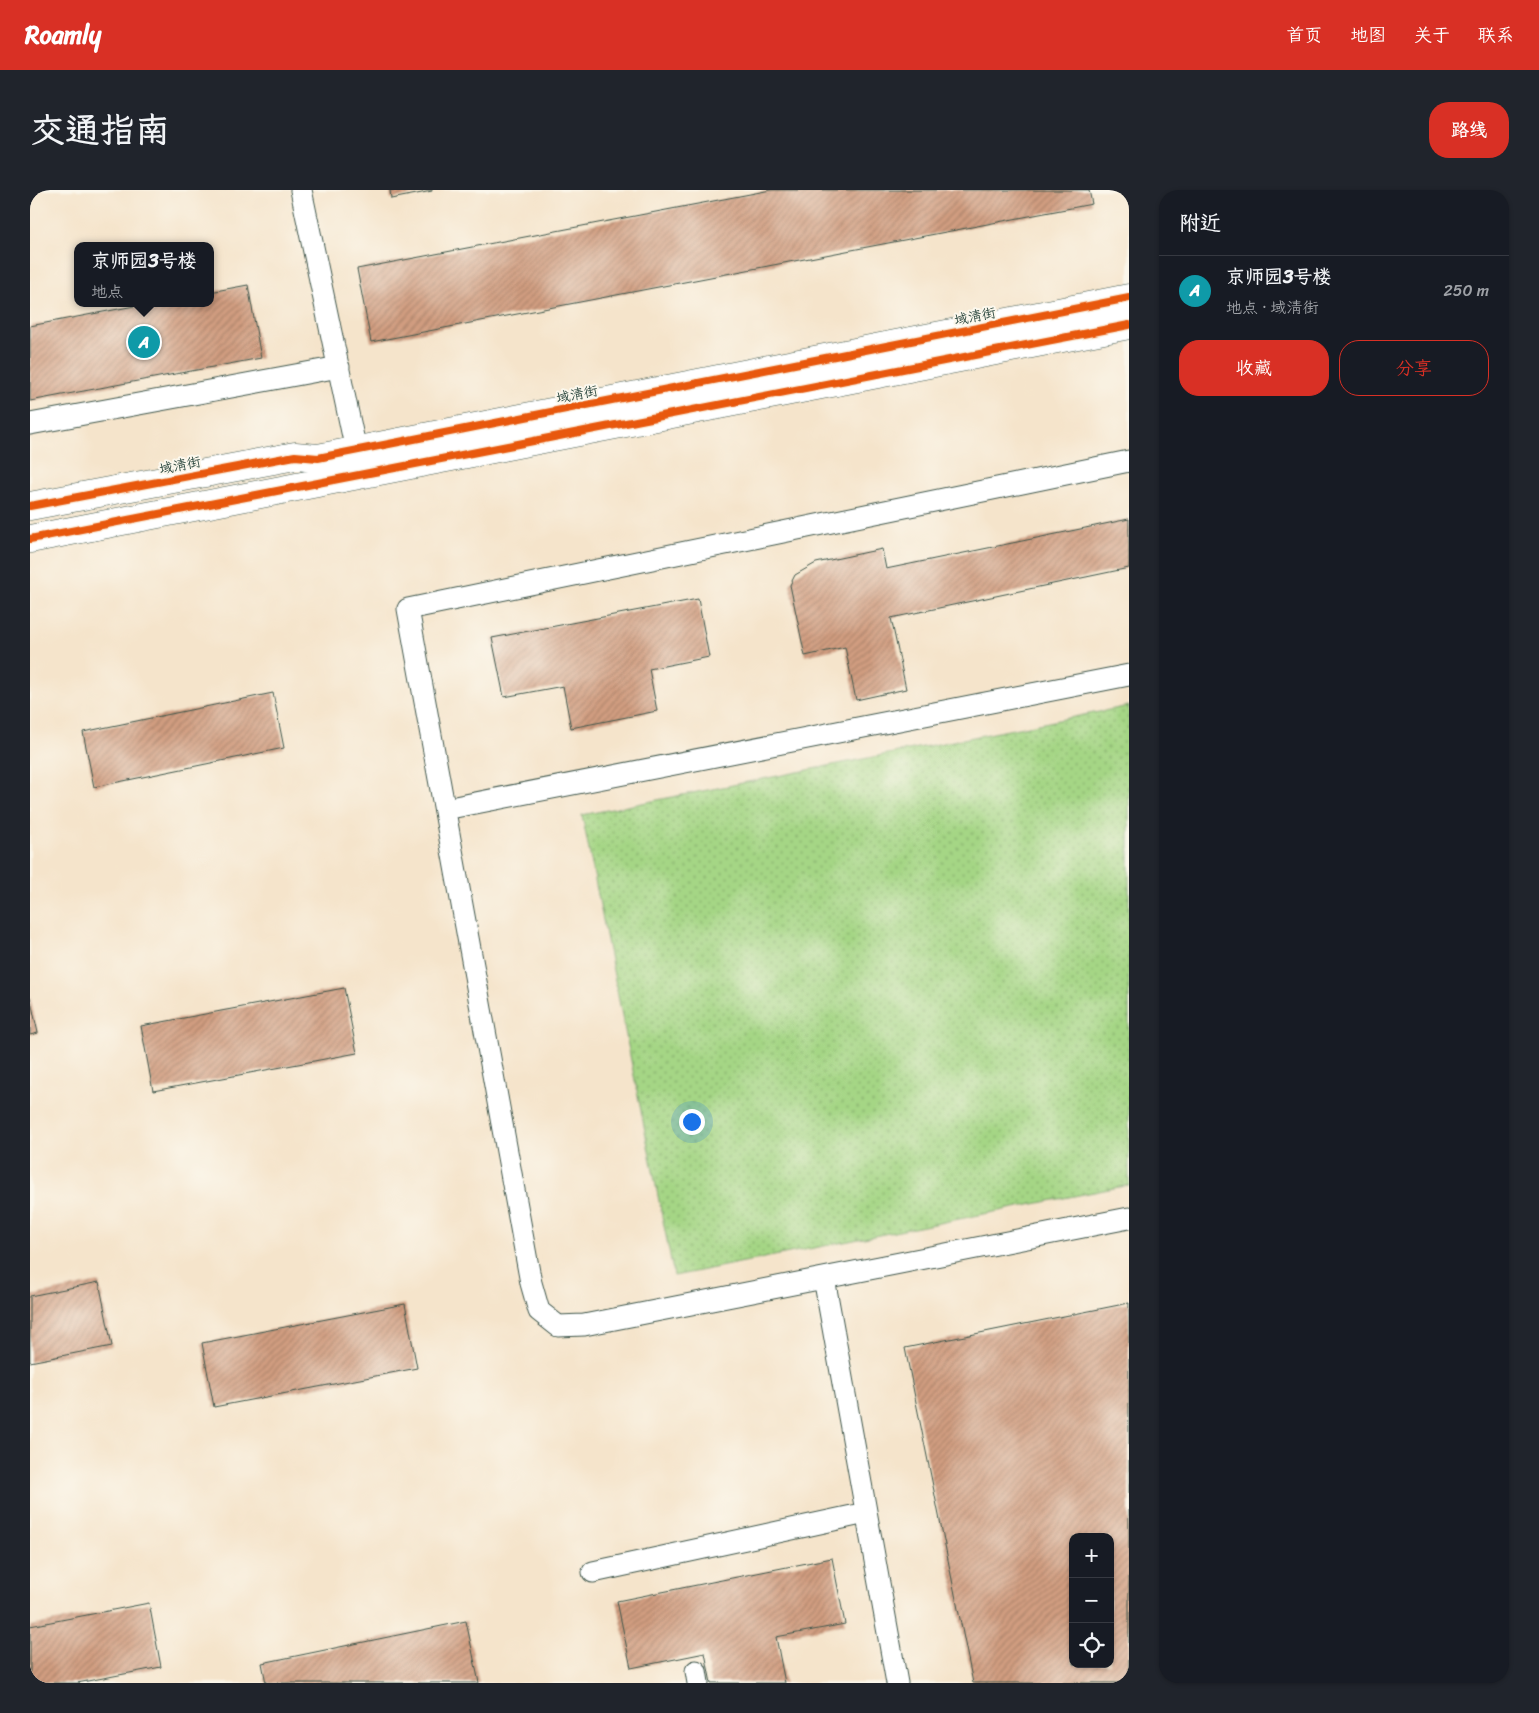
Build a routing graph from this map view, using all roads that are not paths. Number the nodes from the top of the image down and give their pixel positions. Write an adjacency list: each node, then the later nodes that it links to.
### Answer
1 (302, 190): 4 (street)
2 (1129, 298): 6 (street, 域清街)
3 (1129, 325): 9 (street)
4 (338, 367): 5 (street); 6 (street)
5 (30, 424)
6 (356, 451): 8 (street, 域清街)
7 (1129, 461): 11 (street)
8 (30, 506)
9 (30, 539)
10 (1129, 675): 11 (street)
11 (445, 808): 13 (street)
12 (1129, 1218): 13 (street)
13 (824, 1278): 14 (street)
14 (866, 1513): 15 (street); 16 (street)
15 (593, 1572)
16 (897, 1683)

